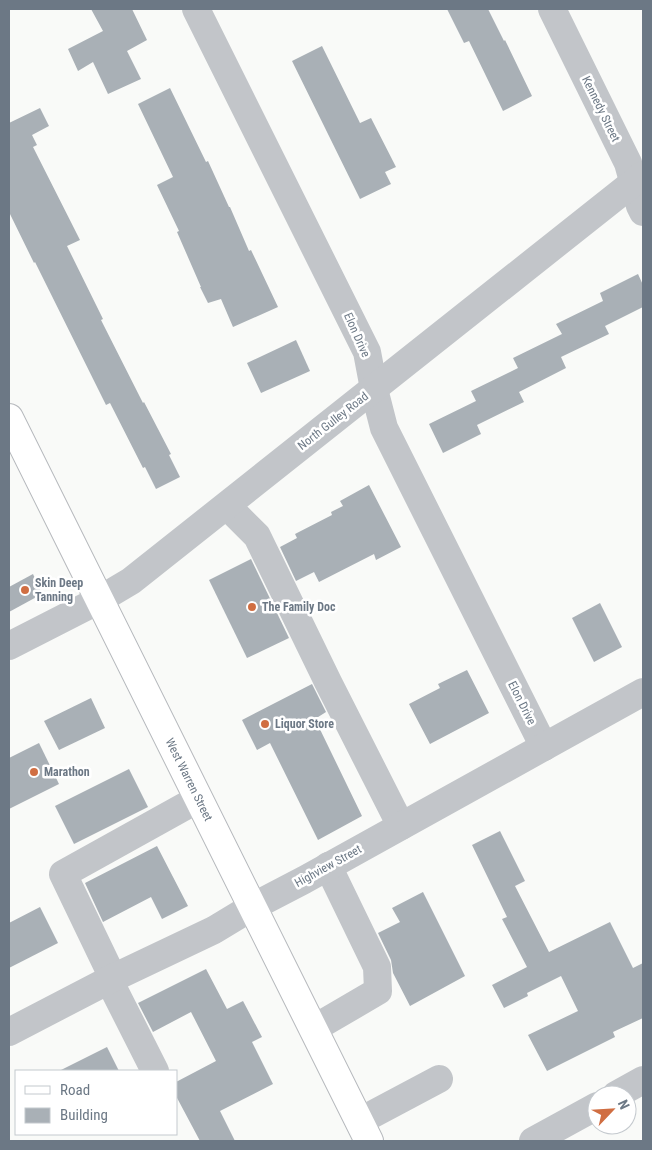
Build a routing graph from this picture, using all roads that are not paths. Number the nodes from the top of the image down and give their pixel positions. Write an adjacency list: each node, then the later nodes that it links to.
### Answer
1 (196, 9): 5 (street, Elon Drive)
2 (552, 9): 3 (street, Kennedy Street)
3 (638, 179): 4 (street, Kennedy Street); 5 (street, North Gulley Road)
4 (643, 212)
5 (374, 389): 7 (street, North Gulley Road); 11 (street, Elon Drive)
6 (9, 418): 8 (main road, West Warren Street)
7 (227, 506): 8 (street, North Gulley Road); 13 (street)
8 (99, 600): 9 (street, North Gulley Road); 12 (main road, West Warren Street)
9 (9, 646)
10 (643, 692): 11 (street, Highview Street)
11 (544, 747): 13 (street, Highview Street)
12 (198, 798): 15 (main road, West Warren Street); 16 (street)
13 (401, 826): 14 (street, Highview Street)
14 (328, 866): 15 (street, Highview Street); 17 (street)
15 (252, 907): 16 (street, Highview Street); 17 (main road, West Warren Street)
16 (111, 979): 18 (street, Highview Street); 19 (street)
17 (313, 1029): 22 (main road, West Warren Street)
18 (9, 1032)
19 (155, 1070)
20 (439, 1079): 22 (street)
21 (587, 1112): 23 (street)
22 (364, 1131)
23 (547, 1138)

